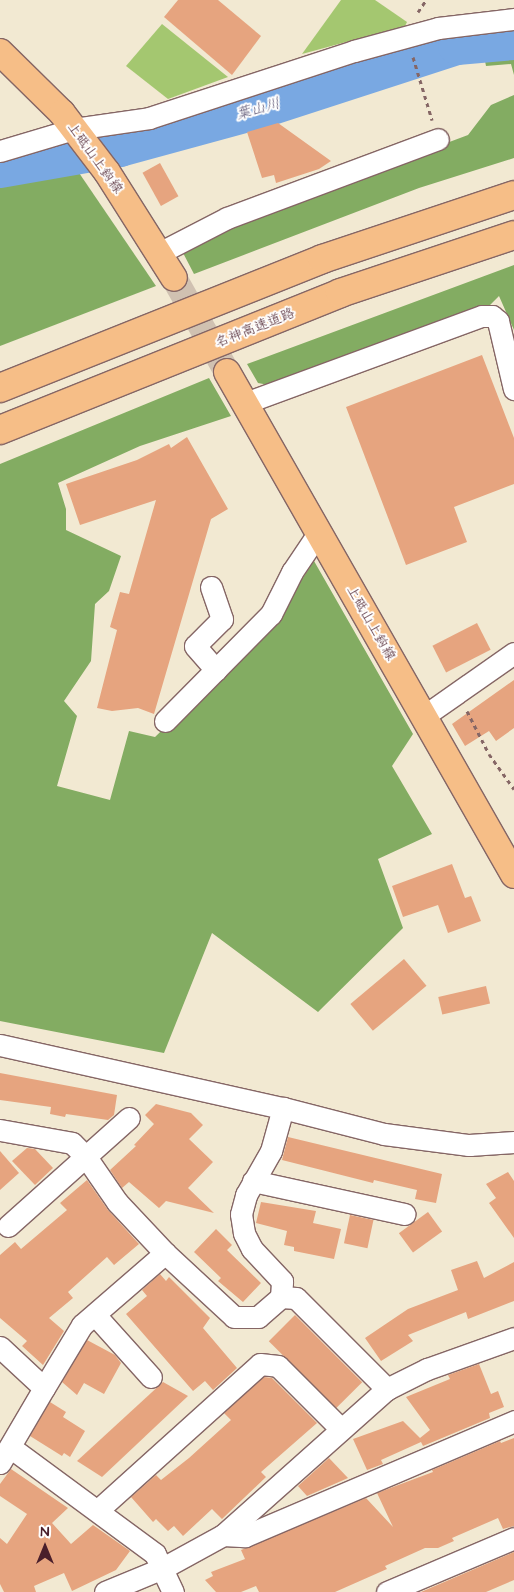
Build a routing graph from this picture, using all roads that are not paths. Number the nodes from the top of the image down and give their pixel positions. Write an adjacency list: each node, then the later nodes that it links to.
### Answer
1 (514, 20): 3 (street)
2 (0, 52): 3 (main road, 上砥山上鈎線)
3 (78, 135): 5 (street); 8 (main road, 上砥山上鈎線)
4 (438, 139): 8 (street)
5 (0, 151)
6 (514, 195): 11 (highway)
7 (514, 235): 14 (highway, 名神高速道路)
8 (159, 252): 9 (main road, 上砥山上鈎線)
9 (174, 278)
10 (227, 372): 13 (main road, 上砥山上鈎線)
11 (0, 388)
12 (514, 389): 13 (street)
13 (245, 403): 15 (main road, 上砥山上鈎線)
14 (0, 431)
15 (319, 532): 18 (street); 19 (main road, 上砥山上鈎線)
16 (211, 587): 18 (street)
17 (514, 653): 19 (street)
18 (216, 670): 20 (street)
19 (424, 716): 21 (main road, 上砥山上鈎線)
20 (166, 721)
21 (514, 875)
22 (0, 1045): 23 (street)
23 (283, 1108): 26 (street); 28 (street)
24 (130, 1118): 27 (street)
25 (0, 1130): 27 (street)
26 (514, 1142)
27 (86, 1157): 30 (street); 31 (street)
28 (253, 1181): 29 (street); 32 (street)
29 (404, 1214)
30 (8, 1226)
31 (165, 1254): 32 (street); 33 (street)
32 (281, 1297): 38 (street)
33 (96, 1316): 36 (street); 37 (street)
34 (513, 1343): 38 (street)
35 (0, 1347): 37 (street)
36 (150, 1377)
37 (44, 1388): 41 (street)
38 (387, 1389): 40 (street)
39 (514, 1422): 43 (street)
40 (340, 1428): 42 (street); 43 (street)
41 (5, 1455): 42 (street)
42 (98, 1510): 45 (street)
43 (223, 1535): 45 (street)
44 (514, 1538): 48 (street)
45 (163, 1568): 46 (street); 47 (street)
46 (106, 1592)
47 (173, 1592)
48 (387, 1592)

